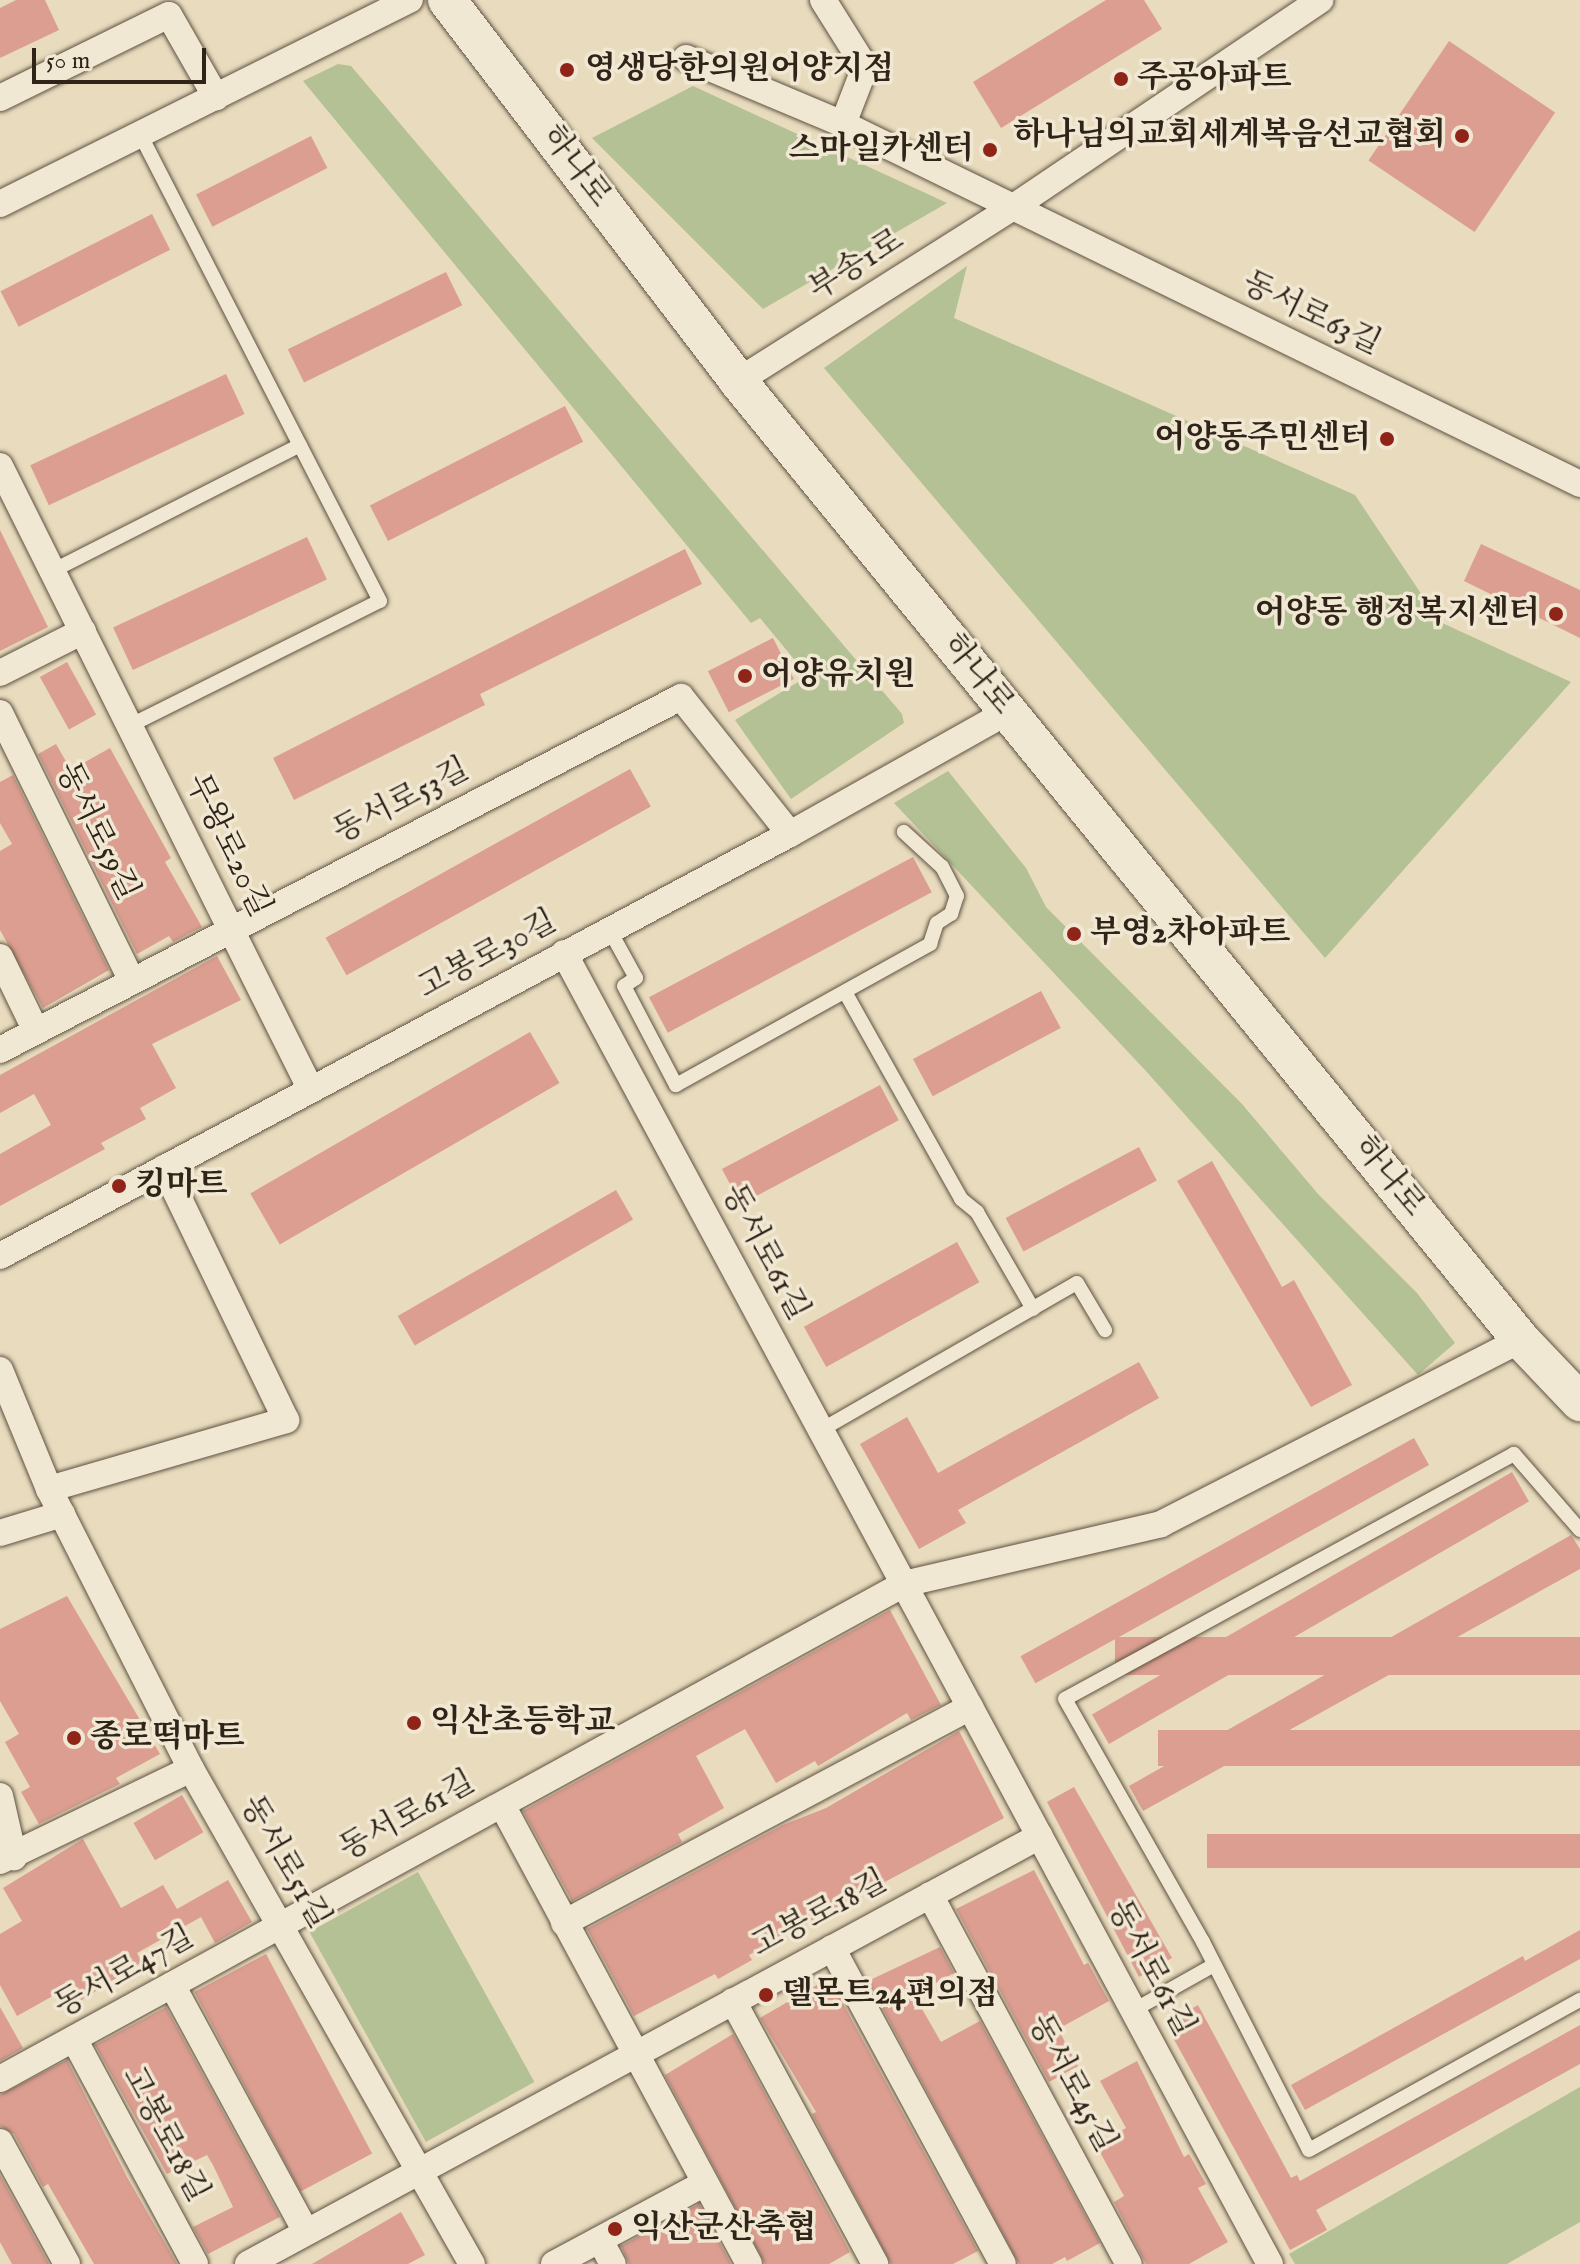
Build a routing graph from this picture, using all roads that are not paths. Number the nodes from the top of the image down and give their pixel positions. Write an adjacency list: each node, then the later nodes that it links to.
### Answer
1 (410, 0): 6 (street)
2 (447, 0): 12 (street, 하나로)
3 (823, 0): 8 (street)
4 (1320, 0): 11 (street, 부송1로)
5 (686, 58): 8 (street)
6 (216, 97): 7 (street); 9 (street)
7 (0, 98)
8 (843, 124): 11 (street)
9 (140, 134): 10 (street); 13 (lane)
10 (0, 204)
11 (1012, 208): 12 (street, 부송1로); 15 (street, 동서로63길)
12 (738, 381): 19 (street, 하나로)
13 (300, 445): 16 (lane); 21 (lane)
14 (0, 466): 16 (street, 무왕로20길)
15 (1579, 483)
16 (52, 571): 17 (street, 무왕로20길)
17 (83, 631): 18 (street); 21 (street, 무왕로20길)
18 (0, 673)
19 (1007, 712): 23 (street, 고봉로30길); 37 (street, 하나로)
20 (0, 713): 28 (street, 동서로59길)
21 (129, 726): 24 (street, 무왕로20길)
22 (904, 832): 29 (lane)
23 (790, 834): 24 (street, 동서로53길); 25 (street, 고봉로30길)
24 (230, 929): 28 (street, 동서로53길); 32 (street, 무왕로20길)
25 (609, 929): 26 (street, 고봉로30길); 29 (lane)
26 (564, 953): 32 (street, 고봉로30길); 40 (street, 동서로61길)
27 (0, 957): 30 (street)
28 (132, 981): 30 (street, 동서로53길)
29 (845, 992): 35 (lane)
30 (36, 1031): 31 (street, 동서로53길)
31 (0, 1050)
32 (311, 1090): 33 (street, 고봉로30길)
33 (164, 1168): 34 (street, 고봉로30길); 41 (street)
34 (0, 1256)
35 (1033, 1309): 36 (lane); 40 (lane)
36 (1105, 1330)
37 (1521, 1340): 39 (street, 하나로); 45 (street)
38 (0, 1370): 41 (street, 동서로51길)
39 (1580, 1402)
40 (821, 1430): 45 (street, 동서로61길)
41 (49, 1489): 42 (street, 동서로51길)
42 (62, 1514): 44 (street); 47 (street, 동서로51길)
43 (1580, 1530): 56 (lane)
44 (0, 1533)
45 (904, 1584): 46 (street, 동서로61길); 49 (street, 동서로61길)
46 (970, 1707): 50 (street, 동서로61길); 53 (street)
47 (191, 1769): 51 (street); 54 (street, 동서로51길)
48 (0, 1796): 51 (street)
49 (502, 1805): 53 (street); 54 (street, 동서로61길)
50 (1040, 1836): 52 (street, 고봉로18길); 60 (street, 동서로61길)
51 (7, 1859)
52 (930, 1895): 55 (street, 고봉로18길); 79 (street, 동서로45길)
53 (564, 1923): 62 (street)
54 (282, 1925): 57 (street, 동서로47길); 65 (street, 동서로51길)
55 (832, 1948): 59 (street, 고봉로18길); 78 (street)
56 (1212, 1966): 58 (lane); 60 (lane)
57 (172, 1985): 61 (street, 동서로47길); 67 (street)
58 (1580, 2000)
59 (733, 2001): 62 (street, 고봉로18길); 77 (street)
60 (1134, 2010): 69 (street, 동서로61길)
61 (74, 2039): 63 (street, 동서로47길); 71 (street, 고봉로18길)
62 (633, 2056): 65 (street, 고봉로18길); 66 (street)
63 (0, 2079)
64 (0, 2142): 70 (street)
65 (419, 2173): 67 (street, 고봉로18길); 73 (street, 동서로51길)
66 (705, 2183): 68 (street); 76 (street)
67 (306, 2232): 72 (street, 고봉로18길)
68 (600, 2240): 74 (street); 75 (street)
69 (1260, 2260)
70 (67, 2264)
71 (195, 2264)
72 (248, 2264)
73 (472, 2264)
74 (554, 2264)
75 (613, 2264)
76 (749, 2264)
77 (875, 2264)
78 (1003, 2264)
79 (1129, 2264)

